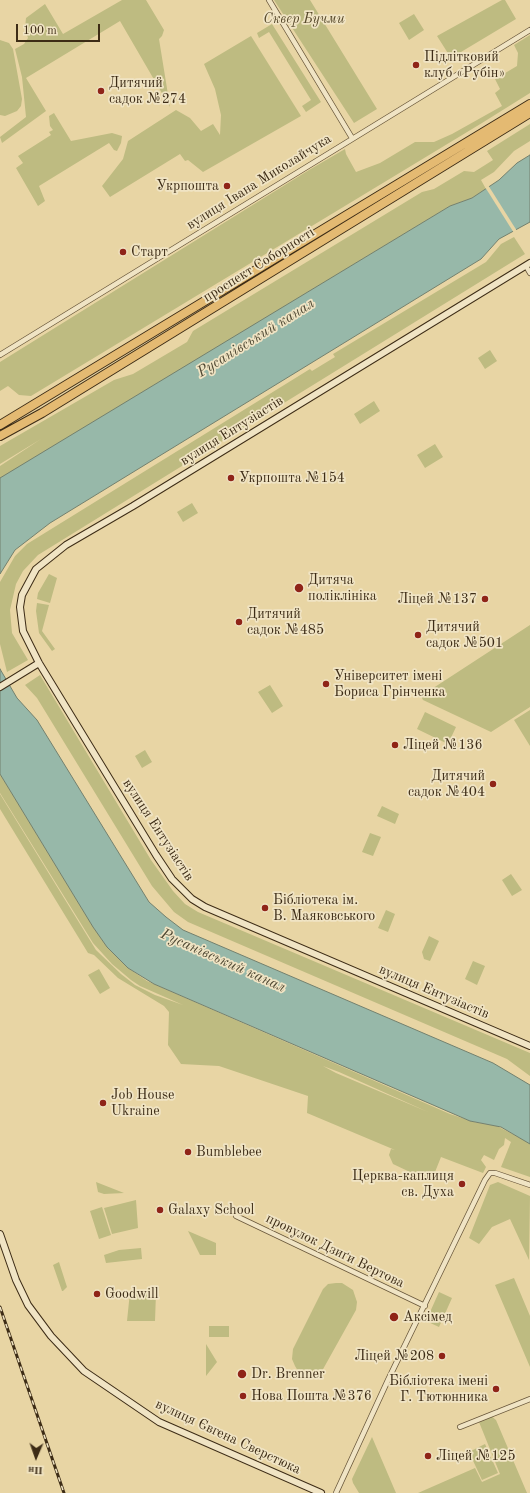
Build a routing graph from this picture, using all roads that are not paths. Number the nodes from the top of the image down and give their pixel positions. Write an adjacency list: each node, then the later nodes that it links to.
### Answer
1 (269, 0): 5 (street)
2 (530, 30): 5 (street, вулиця Івана Миколайчука)
3 (530, 104): 9 (highway, проспект Соборності)
4 (530, 113): 10 (highway, проспект Соборності)
5 (352, 138): 8 (street, вулиця Івана Миколайчука)
6 (528, 264): 7 (street); 11 (street, вулиця Ентузіастів)
7 (530, 272)
8 (0, 356)
9 (0, 425)
10 (0, 436)
11 (39, 663): 12 (street); 13 (street, вулиця Ентузіастів)
12 (0, 687)
13 (530, 1046)
14 (530, 1185): 17 (street)
15 (236, 1216): 17 (street, провулок Дзиґи Вертова)
16 (0, 1234): 20 (street, вулиця Євгена Сверстюка)
17 (425, 1306): 21 (street)
18 (530, 1398): 19 (street)
19 (460, 1426)
20 (321, 1493)
21 (336, 1493)

